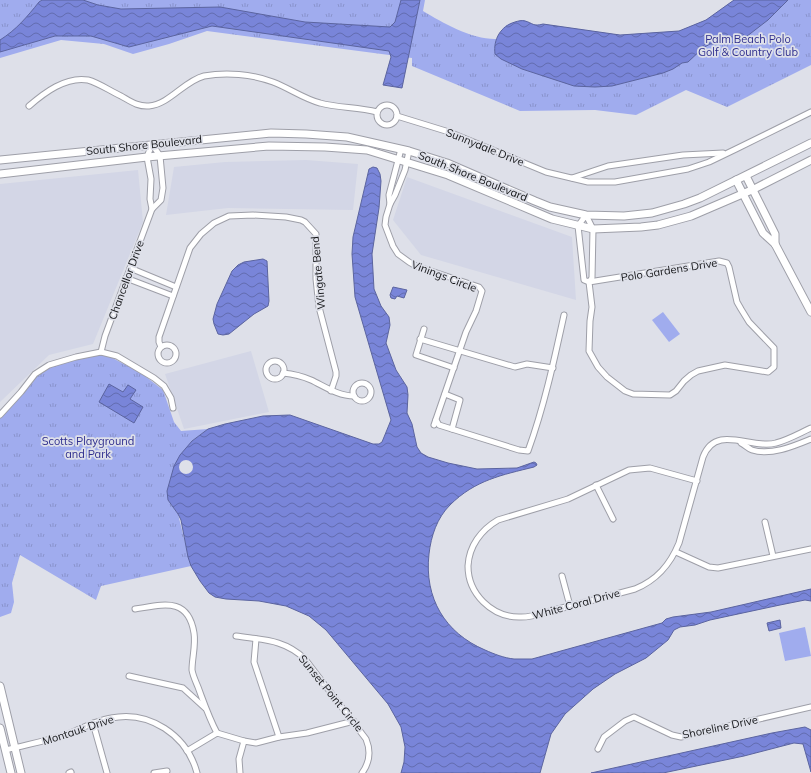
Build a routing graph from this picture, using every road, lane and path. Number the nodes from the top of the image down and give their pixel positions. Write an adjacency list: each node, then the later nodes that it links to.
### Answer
1 (29, 106): 2 (street, Sunnydale Drive)
2 (377, 112): 4 (street, Sunnydale Drive); 4 (street)
3 (811, 112): 9 (street, Sunnydale Drive)
4 (397, 116): 18 (street, Sunnydale Drive)
5 (811, 143): 17 (street, South Shore Boulevard)
6 (152, 144): 7 (street, South Shore Boulevard); 10 (street, Chancellor Drive); 11 (street); 13 (street, South Shore Boulevard)
7 (401, 149): 8 (street, South Shore Boulevard); 12 (street, Vinings Circle)
8 (409, 151): 15 (street, Vinings Circle); 24 (street, South Shore Boulevard)
9 (726, 153): 18 (street, Sunnydale Drive); 18 (street, Sunnydale Drive)
10 (160, 156): 11 (street, South Shore Boulevard); 12 (street, South Shore Boulevard); 23 (street, Chancellor Drive)
11 (146, 157): 16 (street, South Shore Boulevard); 23 (street, Chancellor Drive)
12 (398, 159): 15 (street, South Shore Boulevard); 22 (street, Vinings Circle)
13 (0, 160)
14 (811, 160): 20 (street, South Shore Boulevard)
15 (407, 162): 22 (street, Vinings Circle); 25 (street, South Shore Boulevard)
16 (0, 174)
17 (746, 176): 19 (street, South Shore Boulevard); 20 (street)
18 (572, 178)
19 (736, 180): 21 (street); 24 (street, South Shore Boulevard)
20 (754, 189): 21 (street, South Shore Boulevard); 27 (street)
21 (744, 194): 26 (street, South Shore Boulevard); 27 (street)
22 (390, 204): 40 (street, Vinings Circle)
23 (152, 209): 28 (street, Chancellor Drive)
24 (586, 215): 25 (street); 26 (street, Polo Gardens Drive)
25 (578, 226): 26 (street, South Shore Boulevard); 31 (street, Polo Gardens Drive)
26 (593, 229): 31 (street, Polo Gardens Drive)
27 (775, 244): 35 (street)
28 (130, 268): 29 (street, Chancellor Drive); 30 (street)
29 (126, 278): 33 (street); 41 (street, Chancellor Drive)
30 (160, 280): 32 (street); 33 (street)
31 (589, 282): 31 (street, Polo Gardens Drive)
32 (176, 287): 34 (street, Wingate Bend); 45 (street, Wingate Bend)
33 (157, 290): 34 (street)
34 (173, 296): 39 (street, Wingate Bend)
35 (811, 312)
36 (564, 315): 43 (street, Vinings Circle)
37 (424, 329): 38 (street)
38 (420, 339): 40 (street); 42 (street)
39 (161, 347)
40 (460, 351): 42 (street, Vinings Circle); 43 (street)
41 (101, 352): 48 (street); 49 (street)
42 (454, 368): 46 (street, Vinings Circle)
43 (553, 368): 51 (street, Vinings Circle)
44 (284, 373): 45 (street)
45 (331, 390): 47 (street)
46 (445, 394): 51 (street); 51 (street, Vinings Circle)
47 (354, 396)
48 (173, 408)
49 (0, 415)
50 (811, 428): 53 (street, White Coral Drive)
51 (452, 429)
52 (811, 439): 53 (street, White Coral Drive)
53 (737, 441): 54 (street, White Coral Drive)
54 (697, 481): 55 (street, White Coral Drive); 59 (street, White Coral Drive)
55 (596, 485): 56 (street); 62 (street, White Coral Drive)
56 (613, 519)
57 (765, 522): 60 (street)
58 (811, 549): 60 (street)
59 (676, 552): 60 (street); 62 (street, White Coral Drive)
60 (772, 556)
61 (562, 576): 62 (street)
62 (570, 606)
63 (135, 609): 69 (street)
64 (236, 636): 65 (street, Sunset Point Circle)
65 (256, 639): 70 (street, Sunset Point Circle); 74 (street)
66 (129, 676): 69 (street)
67 (0, 686): 76 (street)
68 (811, 707): 78 (street, Shoreline Drive)
69 (206, 709): 73 (street)
70 (354, 721): 74 (street); 87 (street, Sunset Point Circle)
71 (93, 723): 76 (street, Montauk Drive); 79 (street, Montauk Drive); 83 (street)
72 (0, 728): 77 (street)
73 (216, 733): 75 (street); 79 (street)
74 (278, 737): 75 (street)
75 (244, 741): 86 (street)
76 (15, 748): 77 (street, Montauk Drive); 82 (street)
77 (6, 750): 81 (street)
78 (598, 750)
79 (187, 751): 85 (street, Montauk Drive)
80 (167, 771): 84 (street)
81 (11, 773)
82 (21, 773)
83 (107, 773)
84 (154, 773)
85 (197, 773)
86 (240, 773)
87 (362, 773)

